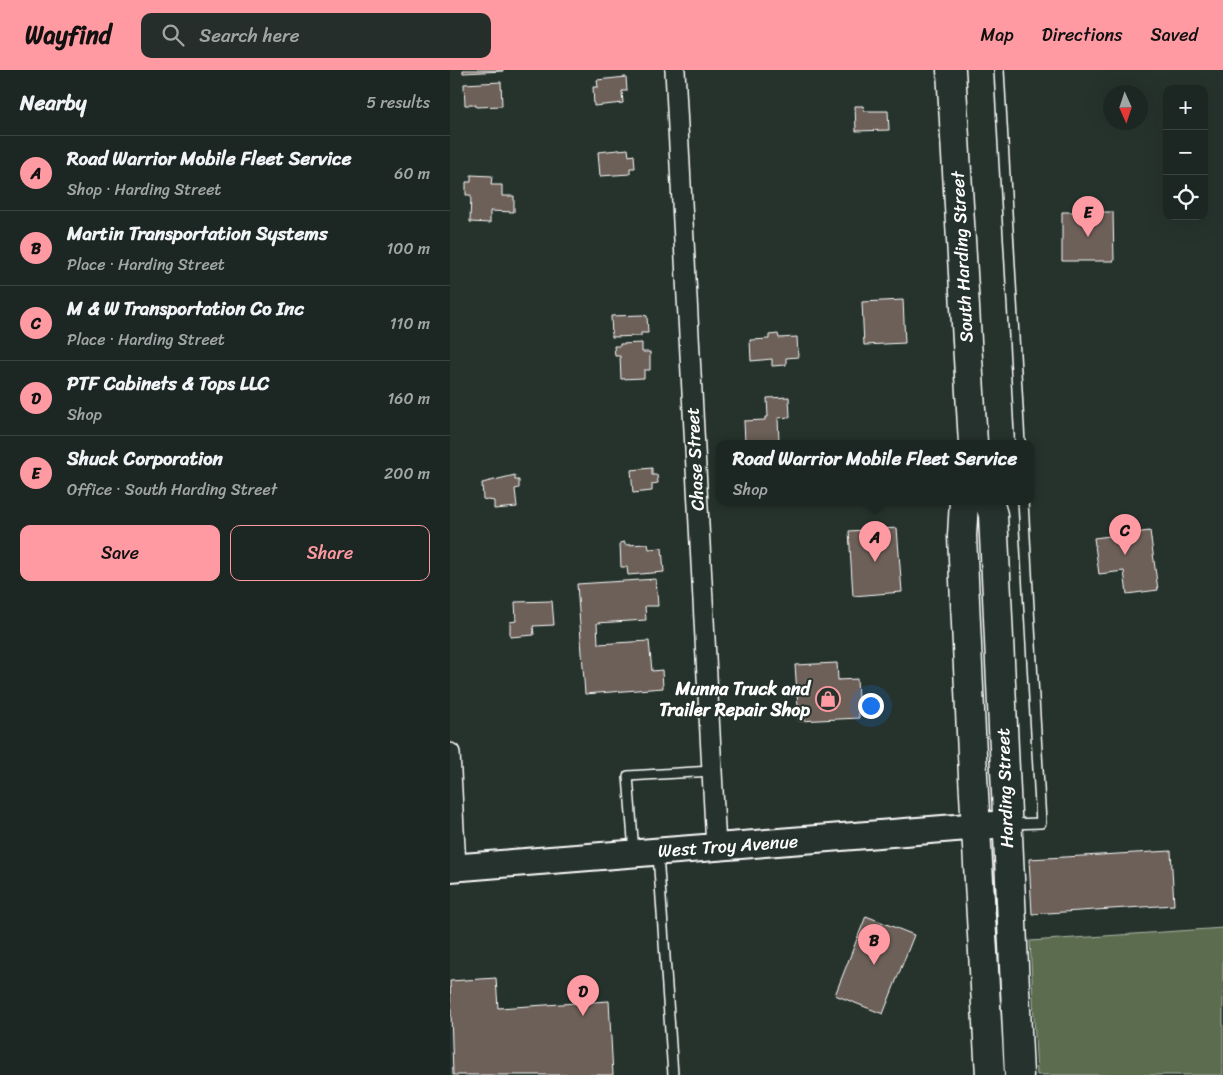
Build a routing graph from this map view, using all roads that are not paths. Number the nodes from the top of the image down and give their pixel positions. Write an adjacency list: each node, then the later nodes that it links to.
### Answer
1 (675, 70): 10 (street, Chase Street)
2 (951, 70): 4 (main road, South Harding Street)
3 (999, 70): 5 (lane)
4 (973, 440)
5 (1020, 440)
6 (964, 505): 12 (main road, Harding Street)
7 (990, 505): 11 (main road, Harding Street)
8 (1023, 505): 11 (lane)
9 (450, 753): 15 (street)
10 (712, 771): 13 (street, Chase Street); 14 (lane)
11 (1006, 824): 12 (main road, West Troy Avenue); 18 (main road, Harding Street)
12 (975, 827): 13 (main road, West Troy Avenue); 17 (main road, Harding Street)
13 (716, 847): 14 (main road, West Troy Avenue)
14 (646, 852): 15 (main road, West Troy Avenue); 16 (lane)
15 (453, 868)
16 (673, 1075)
17 (990, 1075)
18 (1019, 1075)

